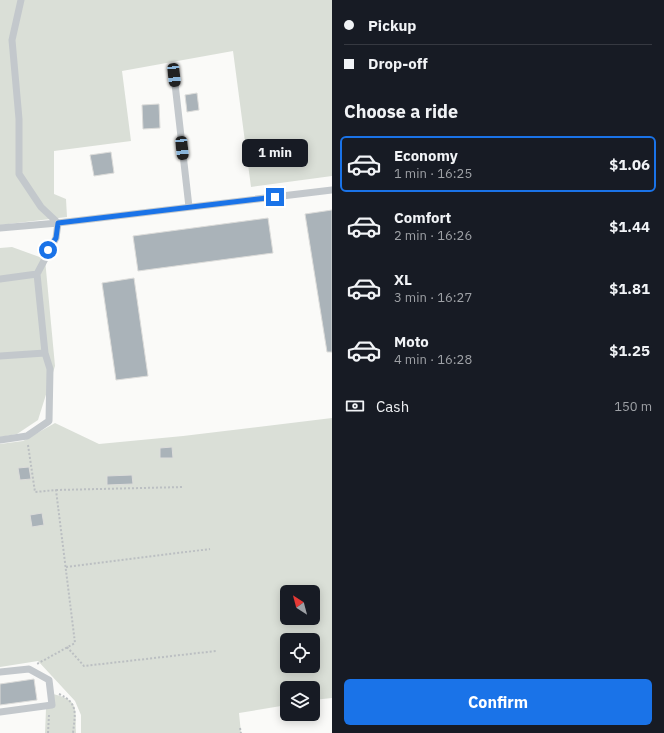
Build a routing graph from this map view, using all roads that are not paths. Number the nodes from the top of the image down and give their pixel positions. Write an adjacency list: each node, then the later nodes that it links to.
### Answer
1 (21, 0): 5 (lane)
2 (174, 75): 4 (lane)
3 (332, 190): 4 (lane)
4 (189, 207): 5 (lane)
5 (58, 223): 6 (lane); 7 (lane)
6 (0, 228)
7 (37, 274): 8 (lane); 9 (lane)
8 (0, 279)
9 (45, 353): 10 (lane); 11 (lane)
10 (0, 356)
11 (0, 440)
12 (0, 672): 13 (lane)
13 (0, 712)

